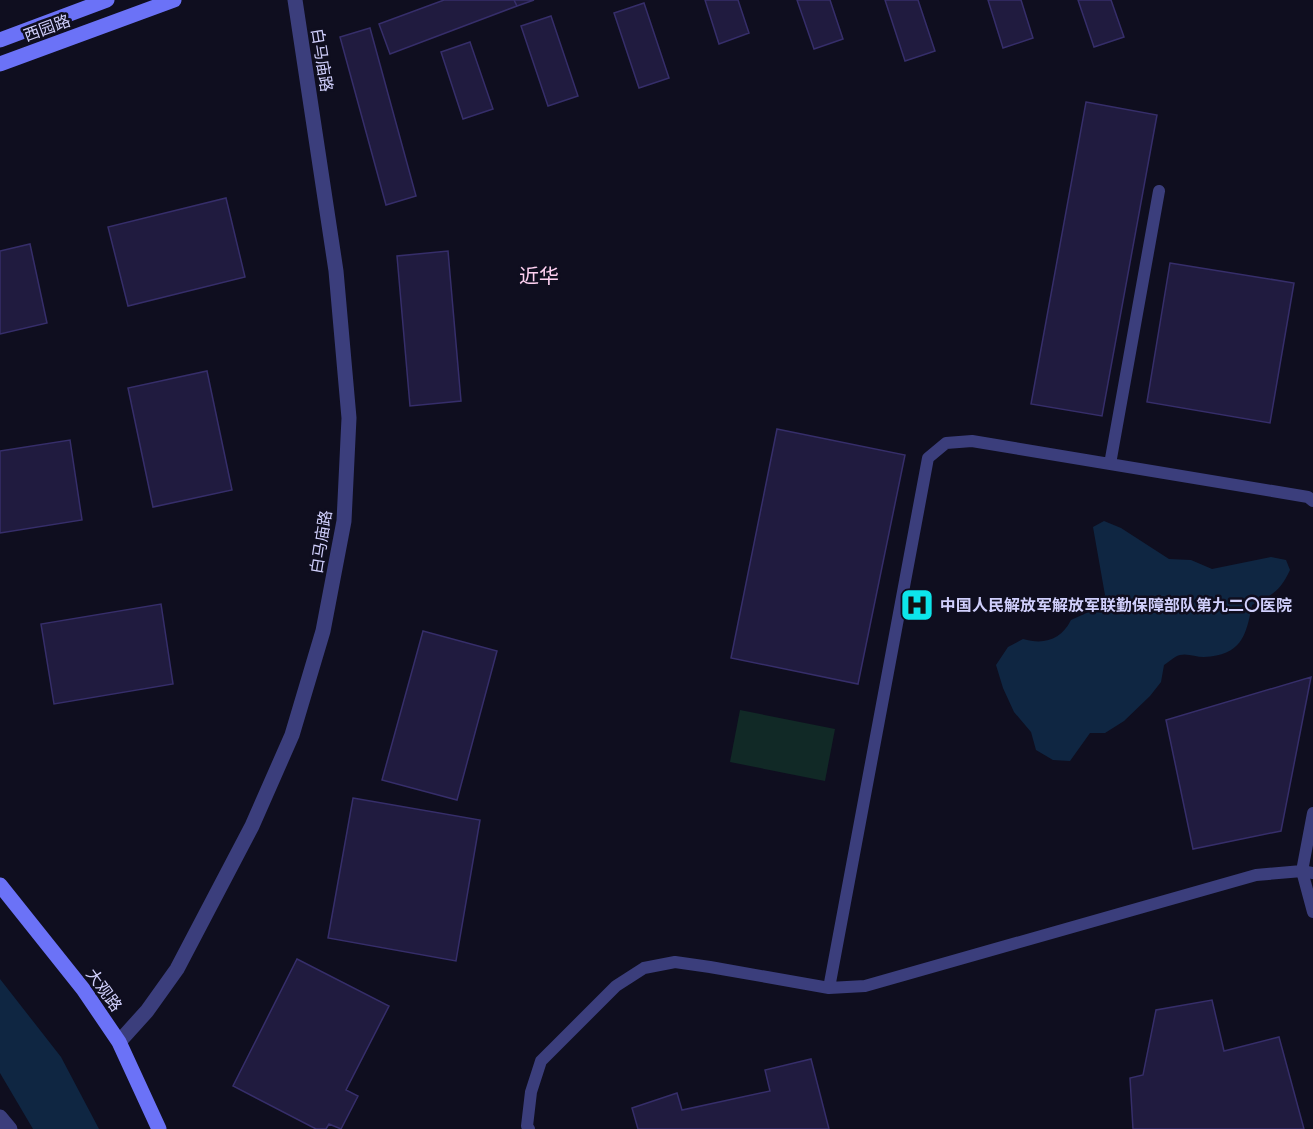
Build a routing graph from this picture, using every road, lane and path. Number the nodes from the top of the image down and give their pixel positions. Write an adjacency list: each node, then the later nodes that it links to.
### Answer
1 (107, 0): 4 (main road, 西园路)
2 (174, 0): 5 (main road, 西园路)
3 (295, 0): 14 (street, 白马庙路)
4 (0, 40)
5 (0, 64)
6 (1159, 190): 7 (lane)
7 (1110, 464): 8 (lane); 13 (lane)
8 (1313, 501)
9 (1313, 813): 10 (lane)
10 (1308, 872): 12 (lane); 13 (lane)
11 (0, 885): 14 (main road, 大观路)
12 (1313, 912)
13 (829, 988): 18 (lane)
14 (119, 1042): 17 (main road, 大观路)
15 (0, 1117): 16 (street)
16 (10, 1129)
17 (159, 1129)
18 (529, 1129)

